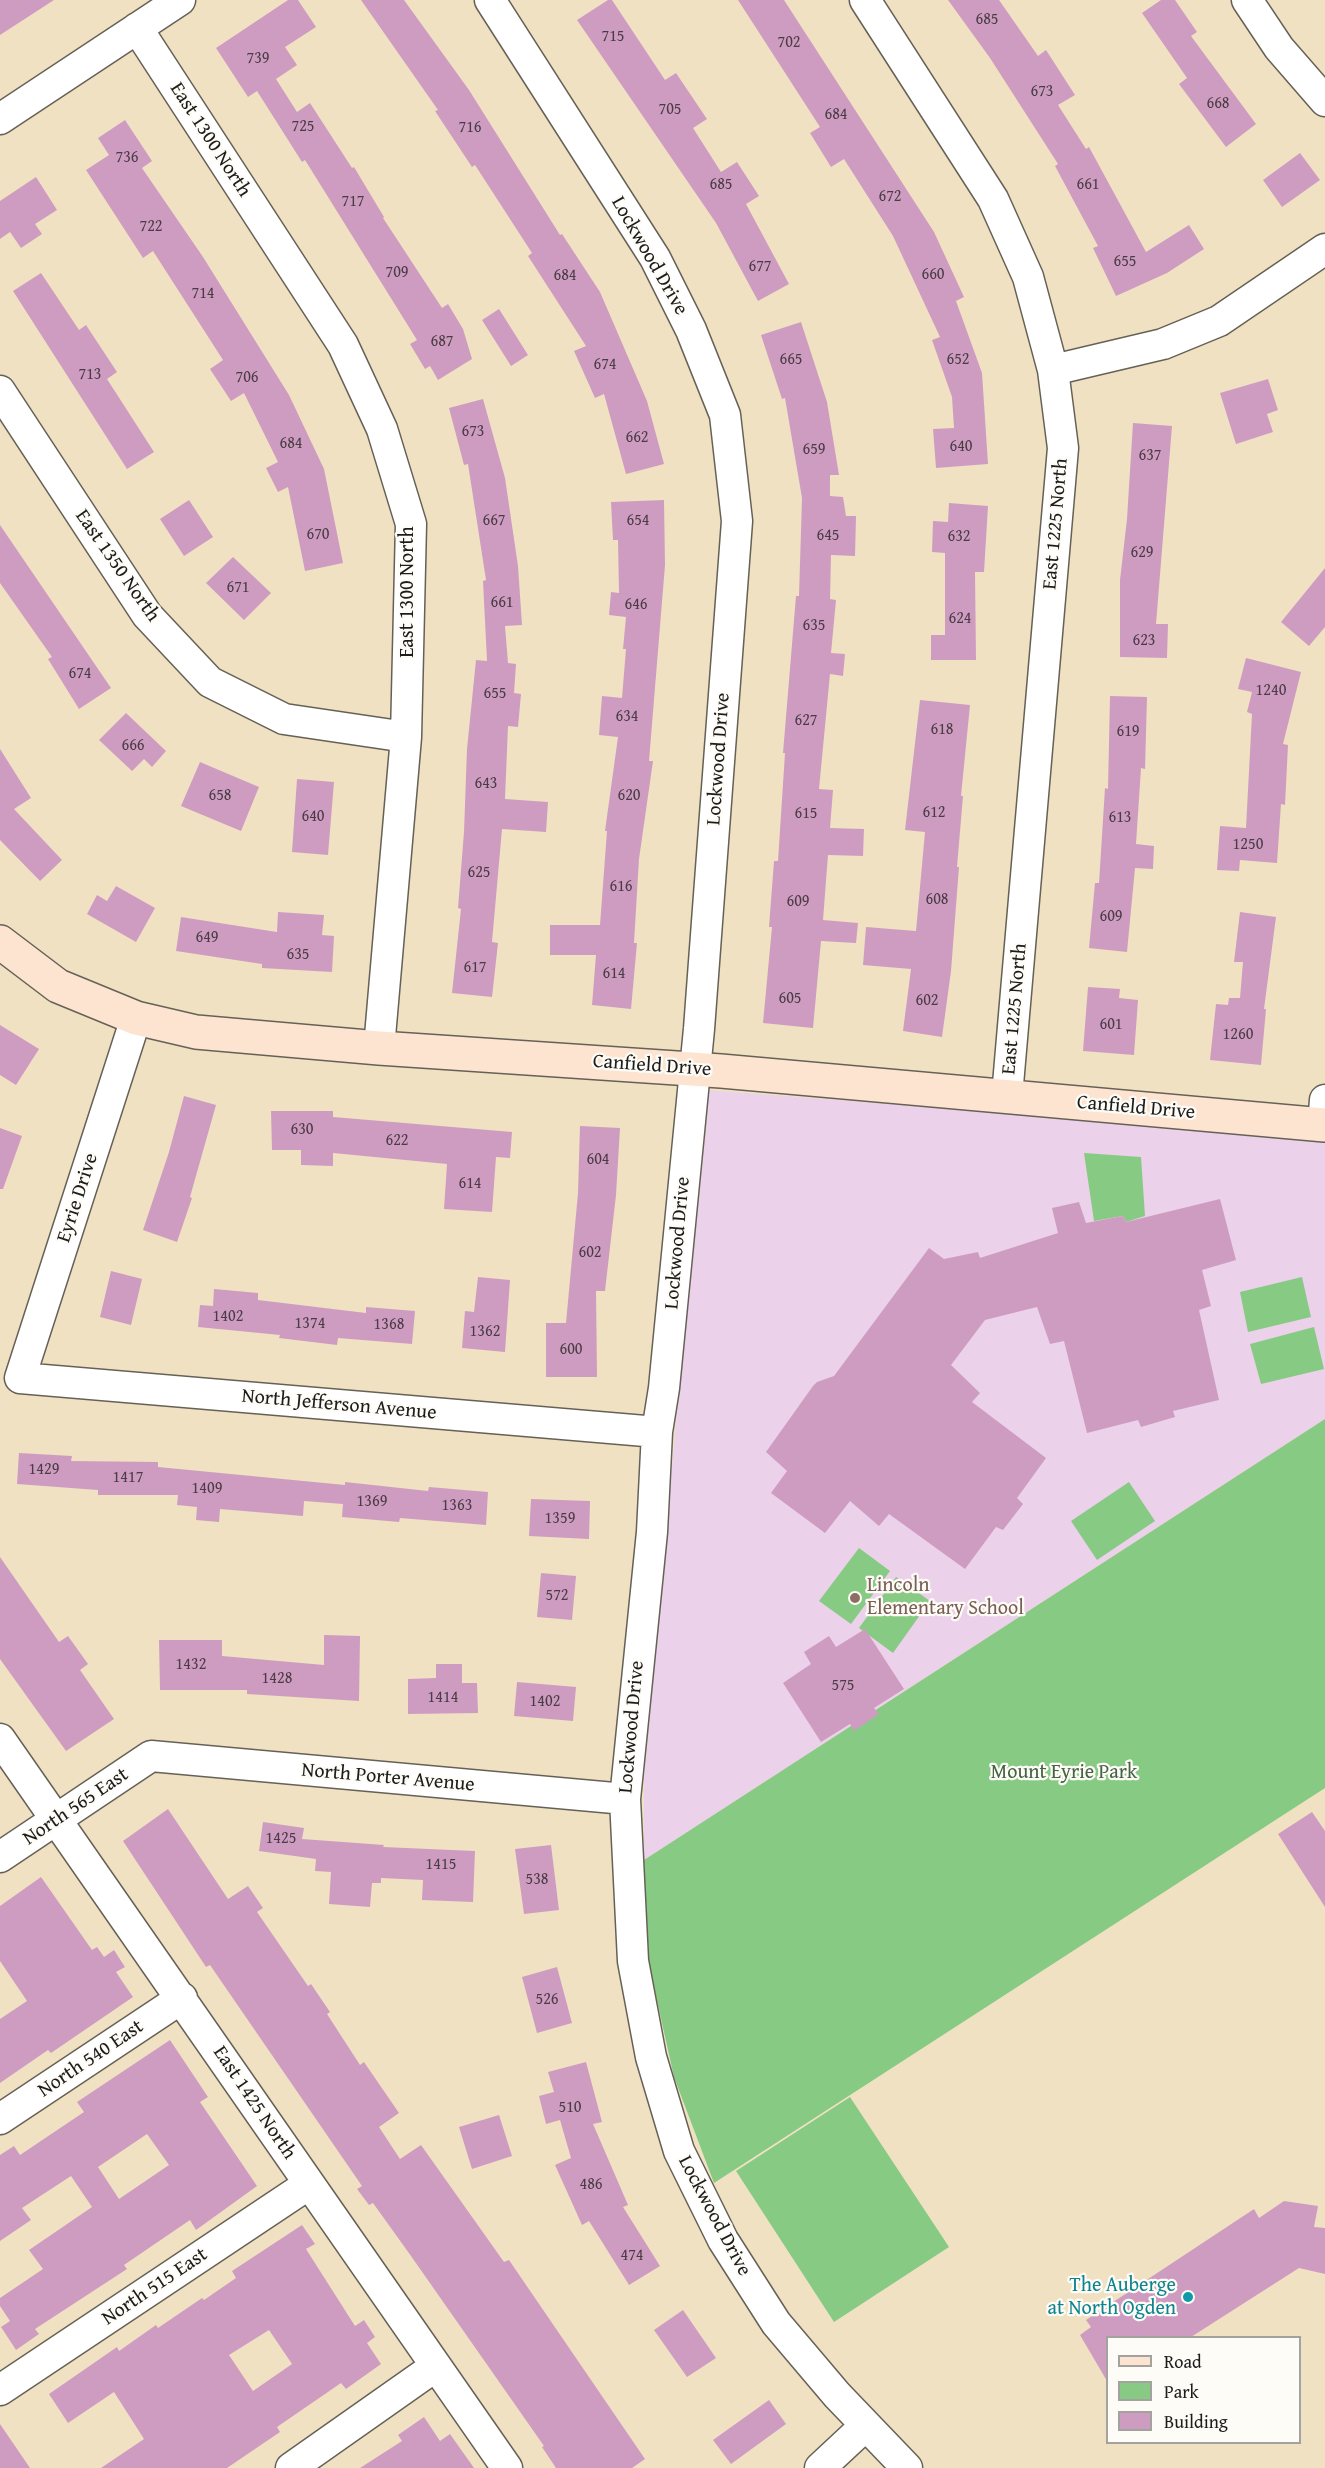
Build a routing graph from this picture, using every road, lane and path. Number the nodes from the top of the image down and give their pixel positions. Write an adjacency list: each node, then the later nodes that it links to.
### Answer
1 (180, 0): 5 (street)
2 (490, 0): 15 (street, Lockwood Drive)
3 (864, 0): 9 (street, East 1225 North)
4 (1247, 0): 6 (street)
5 (137, 28): 7 (street); 11 (street, East 1300 North)
6 (1325, 101)
7 (0, 119)
8 (1325, 249): 9 (street)
9 (1053, 370): 16 (street, East 1225 North)
10 (0, 391): 11 (street, East 1350 North)
11 (406, 737): 14 (street, East 1300 North)
12 (0, 942): 13 (street, Canfield Drive)
13 (136, 1018): 14 (street, Canfield Drive); 18 (street, Eyrie Drive)
14 (379, 1048): 15 (street, Canfield Drive)
15 (695, 1069): 16 (street, Canfield Drive); 19 (street, Lockwood Drive)
16 (1007, 1096): 17 (street, Canfield Drive)
17 (1324, 1117)
18 (20, 1378): 19 (street, North Jefferson Avenue)
19 (657, 1432): 22 (street, Lockwood Drive)
20 (0, 1739): 23 (street, East 1425 North)
21 (151, 1756): 22 (street, North Porter Avenue); 23 (street, North 565 East)
22 (625, 1799): 30 (street, Lockwood Drive)
23 (56, 1820): 24 (street, North 565 East); 25 (street, East 1425 North)
24 (0, 1857)
25 (182, 1998): 26 (street, North 540 East); 27 (street, East 1425 North)
26 (0, 2119)
27 (309, 2184): 28 (street, East 1425 North); 29 (street, North 515 East)
28 (436, 2366): 31 (street); 32 (street, East 1425 North)
29 (0, 2390)
30 (866, 2426): 33 (street); 34 (street, Lockwood Drive)
31 (291, 2468)
32 (507, 2468)
33 (820, 2468)
34 (907, 2468)

